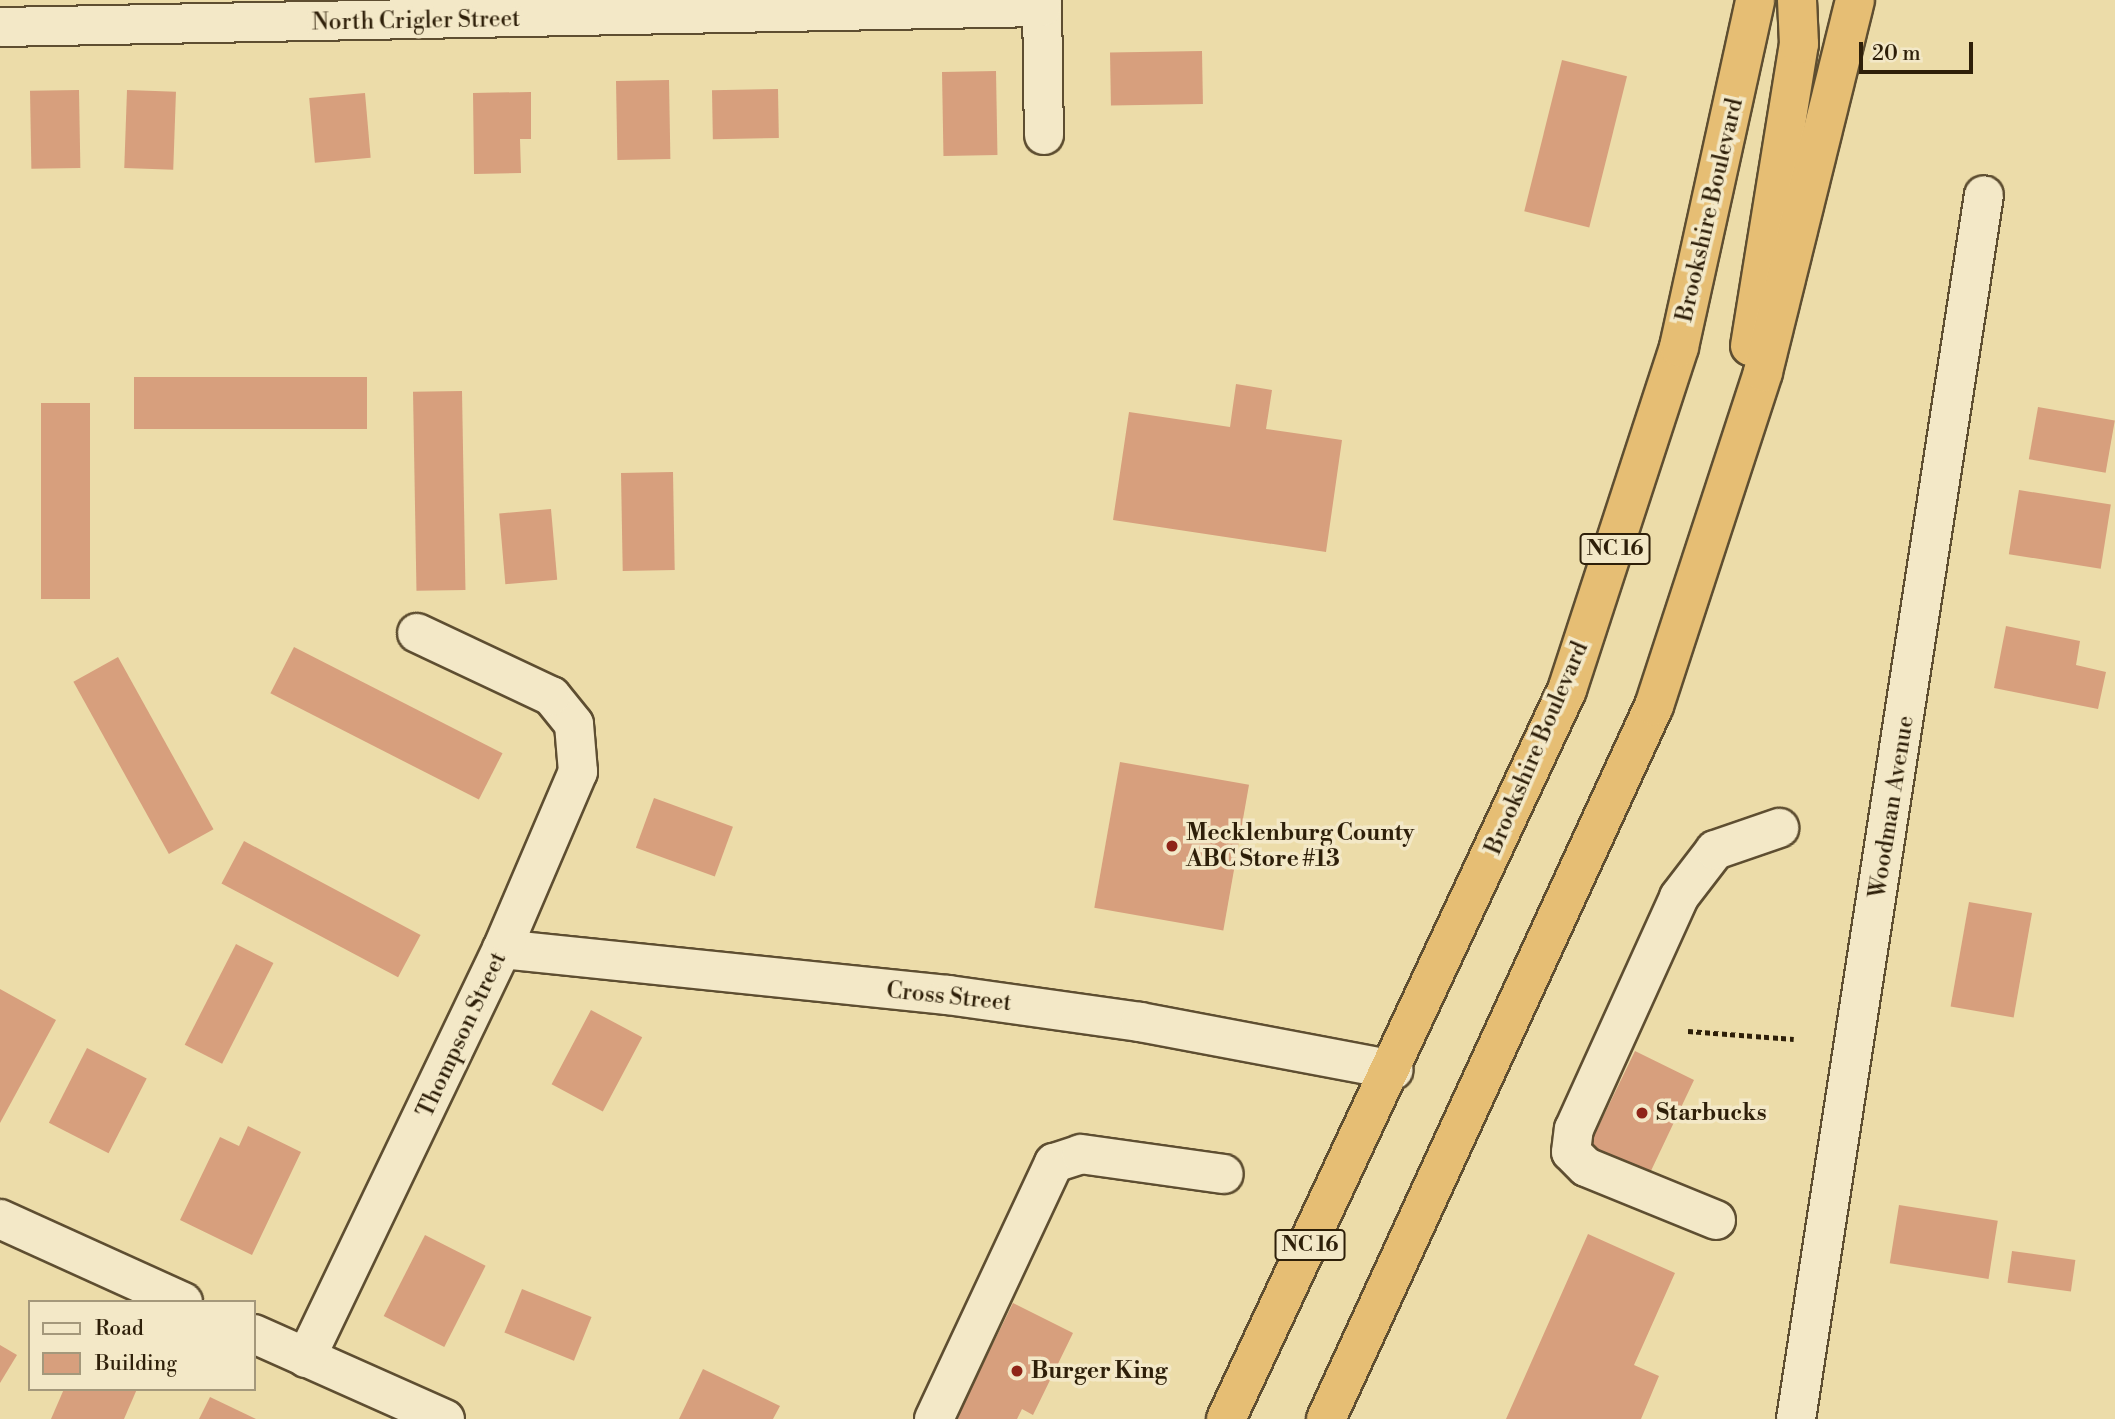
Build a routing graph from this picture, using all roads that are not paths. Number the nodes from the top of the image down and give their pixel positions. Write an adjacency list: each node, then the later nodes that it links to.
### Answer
1 (1755, 0): 12 (highway, Brookshire Boulevard / NC 16)
2 (1797, 0): 8 (highway)
3 (1855, 0): 8 (highway)
4 (1042, 3): 5 (street, North Crigler Street); 6 (street)
5 (0, 27)
6 (1044, 135)
7 (1984, 195): 23 (street, Woodman Avenue)
8 (1740, 445): 22 (highway)
9 (418, 633): 11 (street, Thompson Street)
10 (1779, 828): 15 (street)
11 (502, 949): 12 (street, Cross Street); 18 (street, Thompson Street)
12 (1393, 1070): 21 (highway, Brookshire Boulevard / NC 16)
13 (1224, 1174): 20 (street)
14 (0, 1219): 16 (street)
15 (1716, 1220)
16 (179, 1300)
17 (256, 1335): 18 (street)
18 (306, 1358): 19 (street)
19 (445, 1419)
20 (934, 1419)
21 (1226, 1419)
22 (1326, 1419)
23 (1796, 1419)

